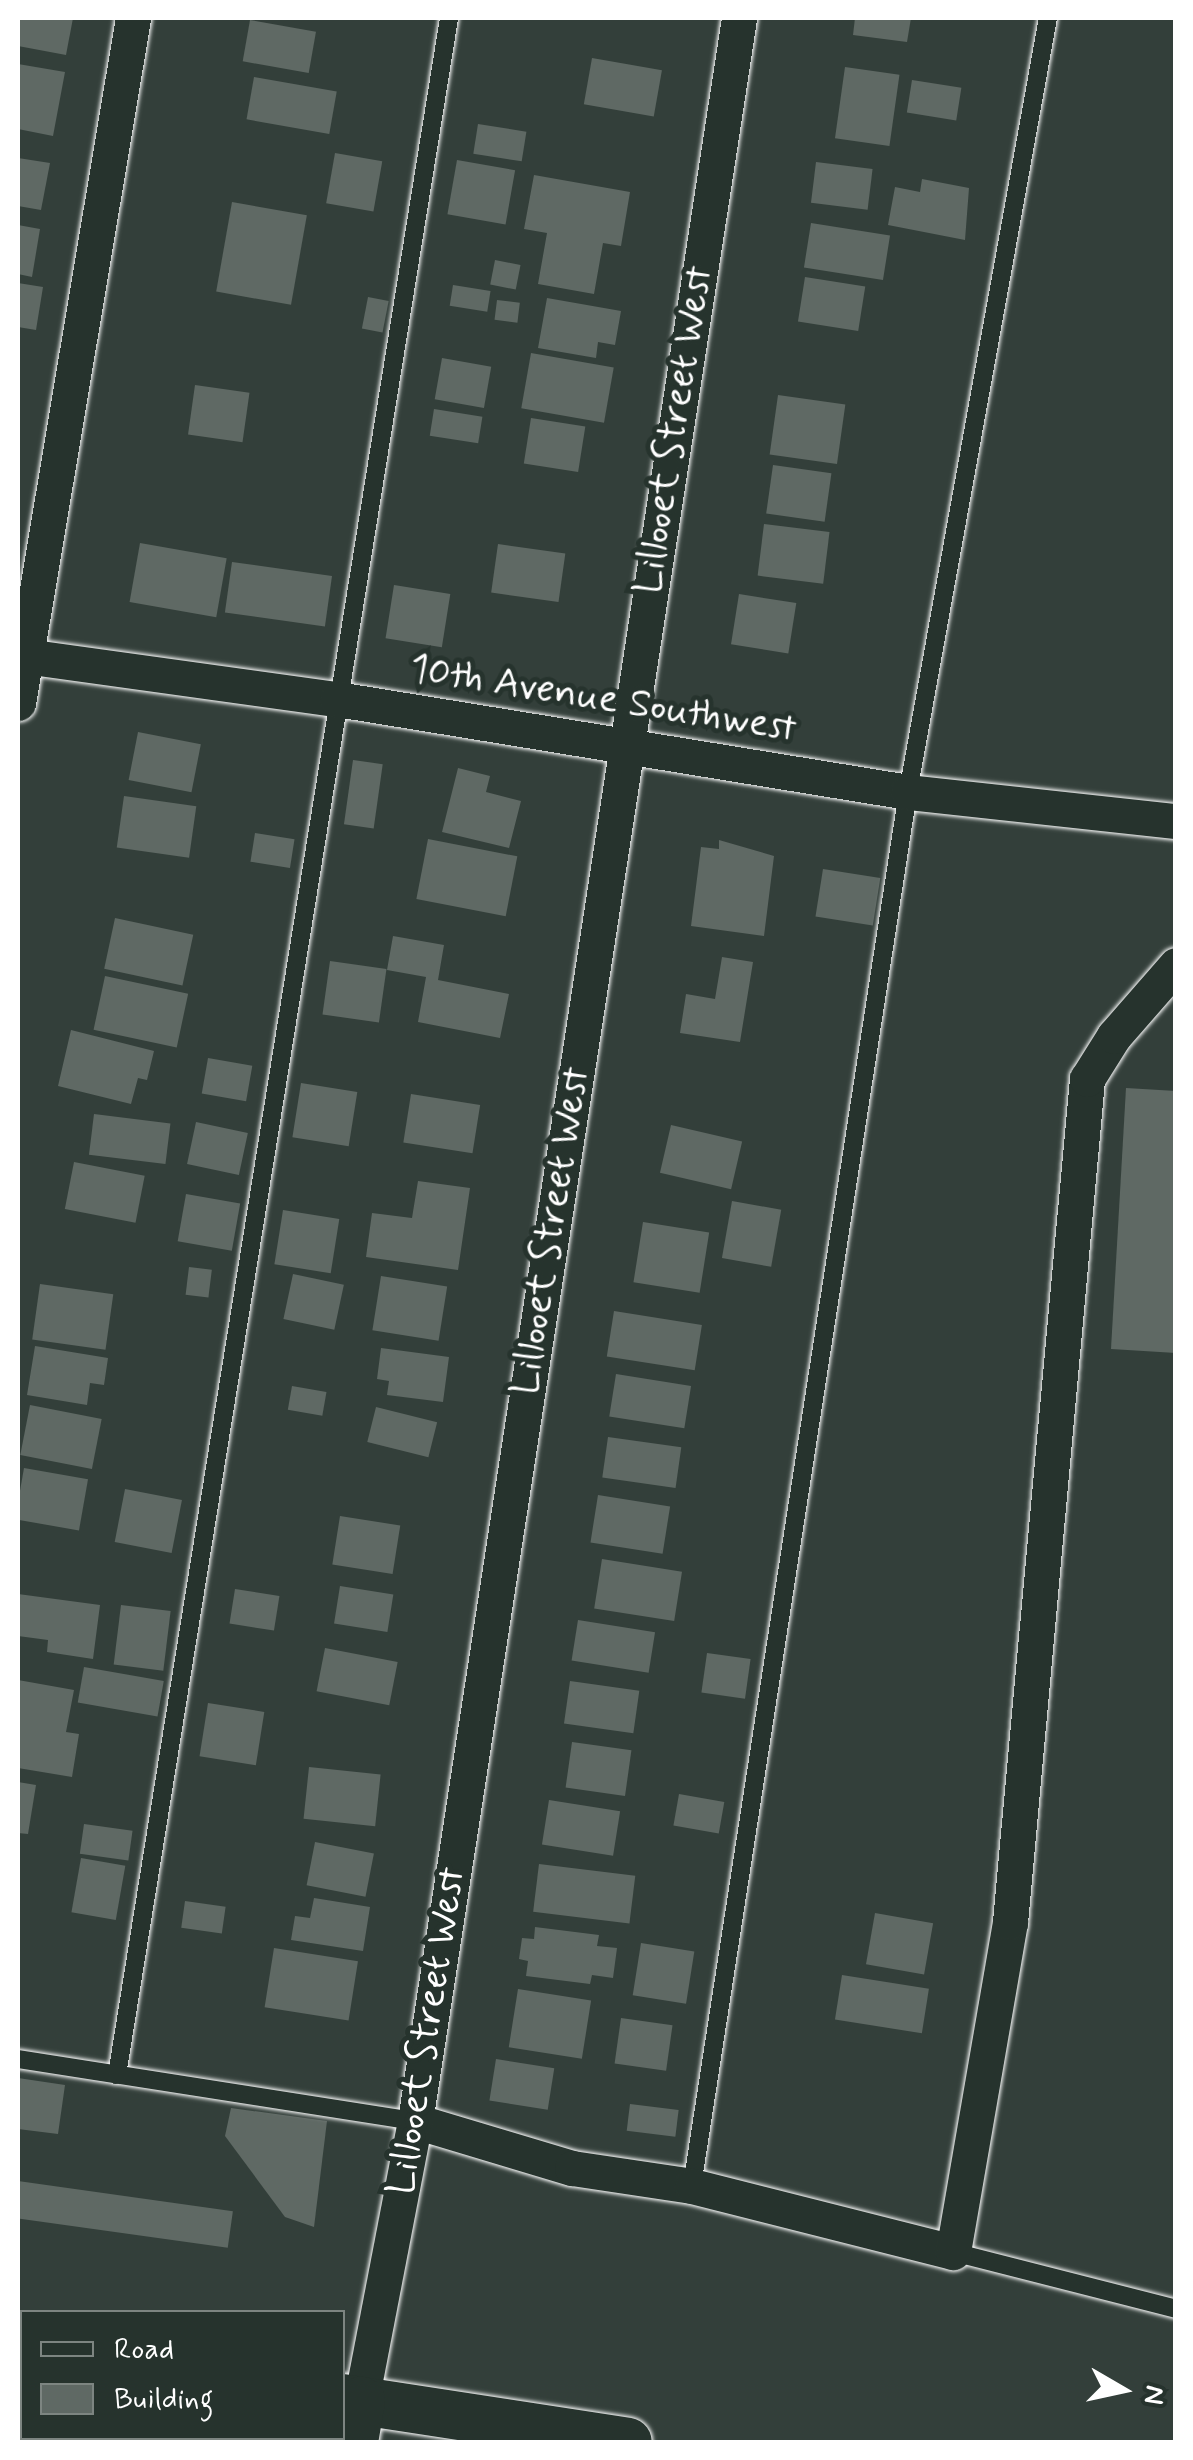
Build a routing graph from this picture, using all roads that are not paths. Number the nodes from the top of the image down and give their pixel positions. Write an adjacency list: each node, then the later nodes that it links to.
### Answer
1 (133, 18): 5 (street)
2 (450, 18): 6 (lane)
3 (739, 18): 8 (street, Lillooet Street West)
4 (1048, 18): 9 (lane)
5 (21, 656): 6 (street, 10th Avenue Southwest); 7 (street)
6 (337, 698): 8 (street, 10th Avenue Southwest); 13 (lane)
7 (18, 703)
8 (624, 746): 9 (street, 10th Avenue Southwest); 14 (street, Lillooet Street West)
9 (908, 792): 10 (street, 10th Avenue Southwest); 15 (lane)
10 (1176, 821)
11 (1176, 966): 16 (street)
12 (18, 2059): 13 (lane)
13 (117, 2074): 14 (lane)
14 (416, 2121): 15 (street); 18 (street, Lillooet Street West)
15 (692, 2186): 16 (street)
16 (953, 2252): 17 (lane)
17 (1176, 2308)
18 (352, 2414): 19 (main road)
19 (628, 2442)

